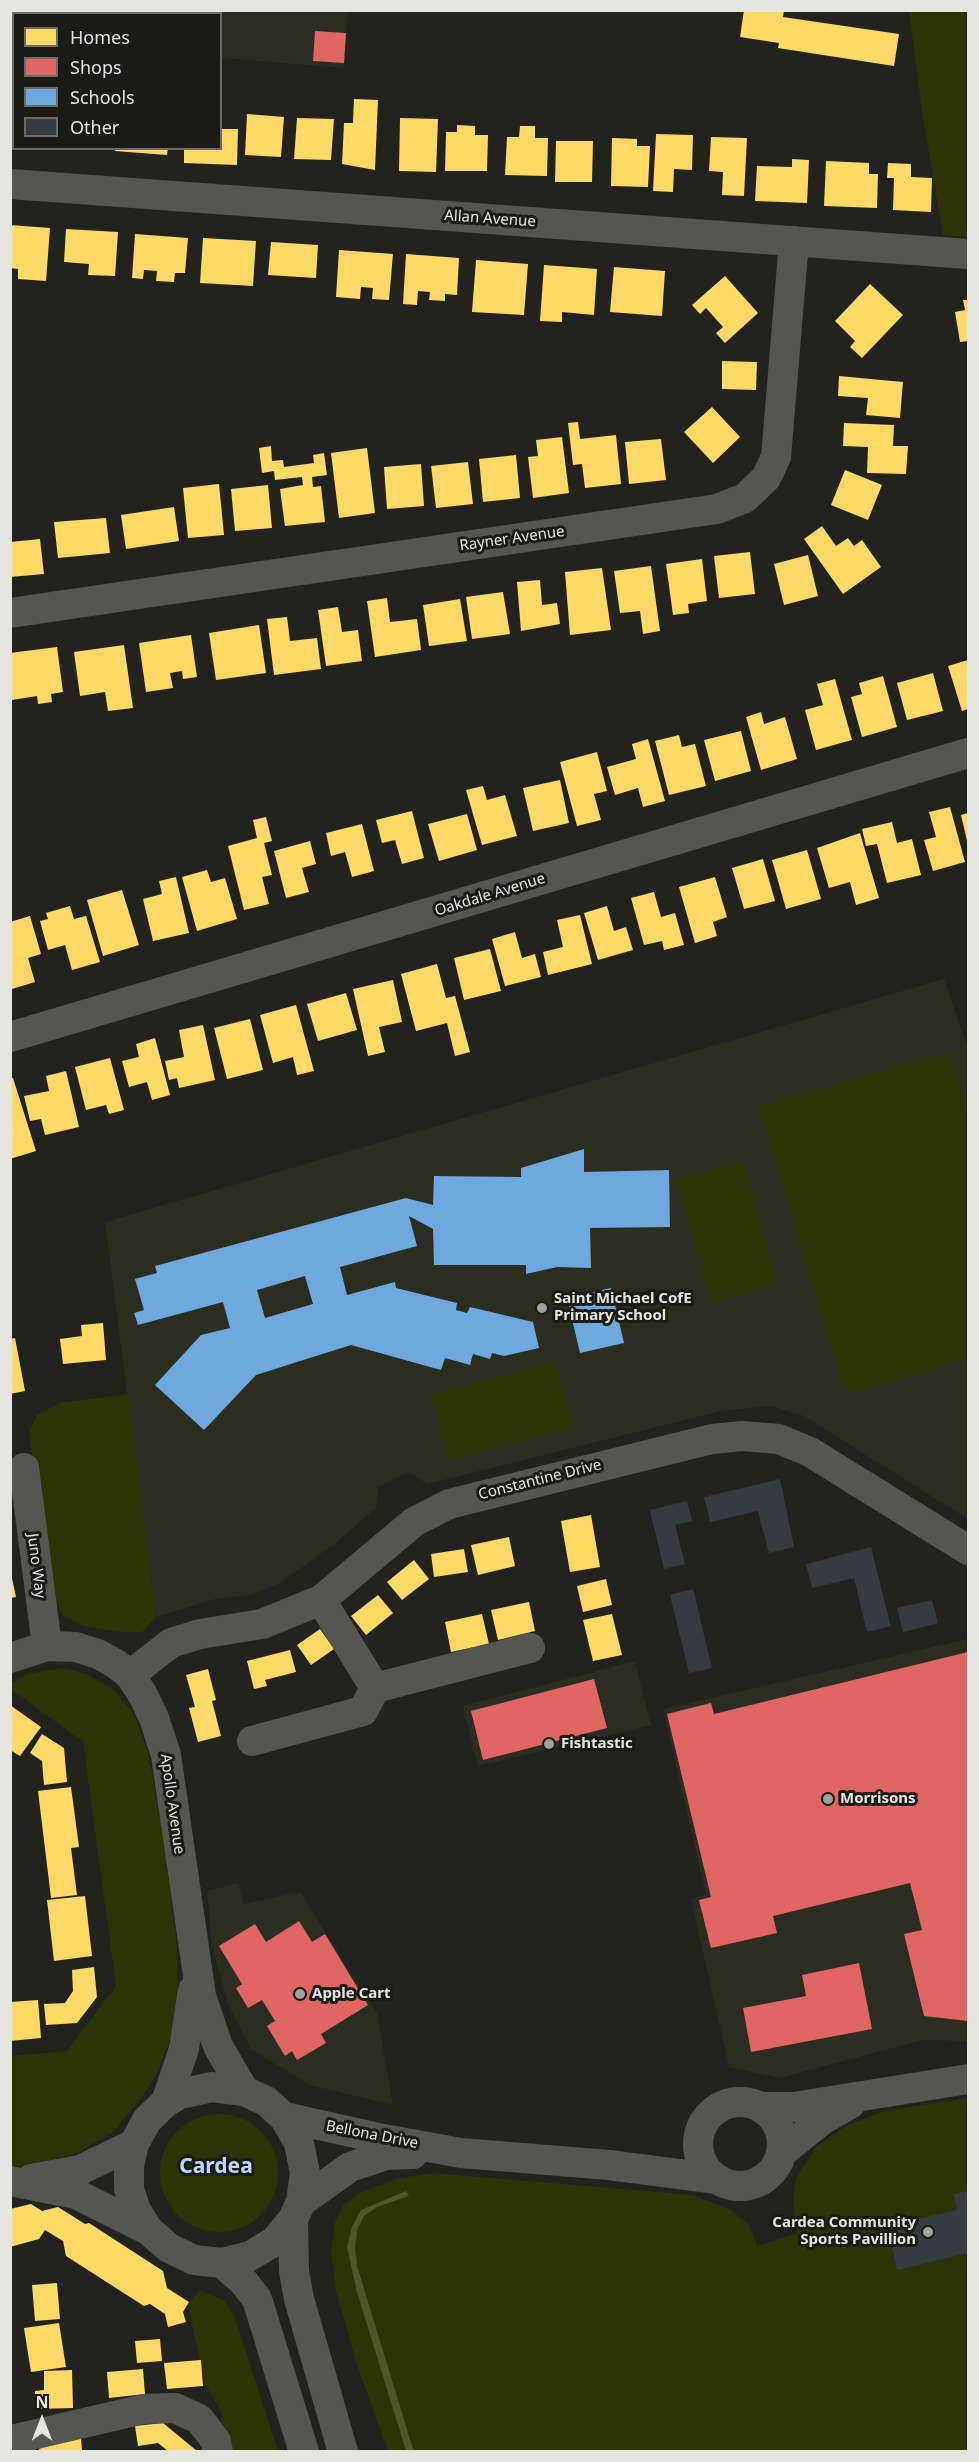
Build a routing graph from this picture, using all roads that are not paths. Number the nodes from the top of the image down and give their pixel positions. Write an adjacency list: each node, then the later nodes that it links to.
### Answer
1 (10, 184): 2 (street, Allan Avenue)
2 (794, 241): 3 (street, Allan Avenue); 4 (street, Rayner Avenue)
3 (969, 254)
4 (10, 613)
5 (969, 753): 6 (street, Oakdale Avenue)
6 (10, 1037)
7 (20, 1480): 10 (street, Juno Way)
8 (969, 1550): 9 (street, Constantine Drive)
9 (321, 1600): 13 (street, Constantine Drive); 14 (street)
10 (47, 1646): 12 (street, Apollo Avenue); 13 (street, Apollo Avenue)
11 (530, 1648): 14 (street)
12 (10, 1658)
13 (130, 1675): 16 (street, Apollo Avenue)
14 (375, 1688): 15 (street)
15 (252, 1741)
16 (194, 1960): 18 (street, Apollo Avenue); 20 (street, Apollo Avenue)
17 (969, 2079): 19 (street, Bellona Drive)
18 (244, 2091): 20 (street); 22 (street)
19 (869, 2096): 21 (street, Bellona Drive); 26 (street, Bellona Drive)
20 (166, 2102): 24 (street)
21 (761, 2107): 23 (street, Bellona Drive); 26 (street)
22 (284, 2117): 25 (street, Bellona Drive); 30 (street)
23 (700, 2129): 27 (street, Bellona Drive); 28 (street)
24 (134, 2144): 29 (street); 31 (street)
25 (460, 2152): 27 (street, Bellona Drive); 30 (street, Bellona Drive)
26 (781, 2153): 28 (street, Bellona Drive)
27 (609, 2164): 28 (street, Bellona Drive)
28 (717, 2179)
29 (10, 2181): 31 (street)
30 (297, 2211): 32 (street); 36 (street)
31 (148, 2230): 32 (street)
32 (222, 2263): 35 (street)
33 (11, 2440): 34 (street)
34 (218, 2451)
35 (304, 2451)
36 (343, 2451)

